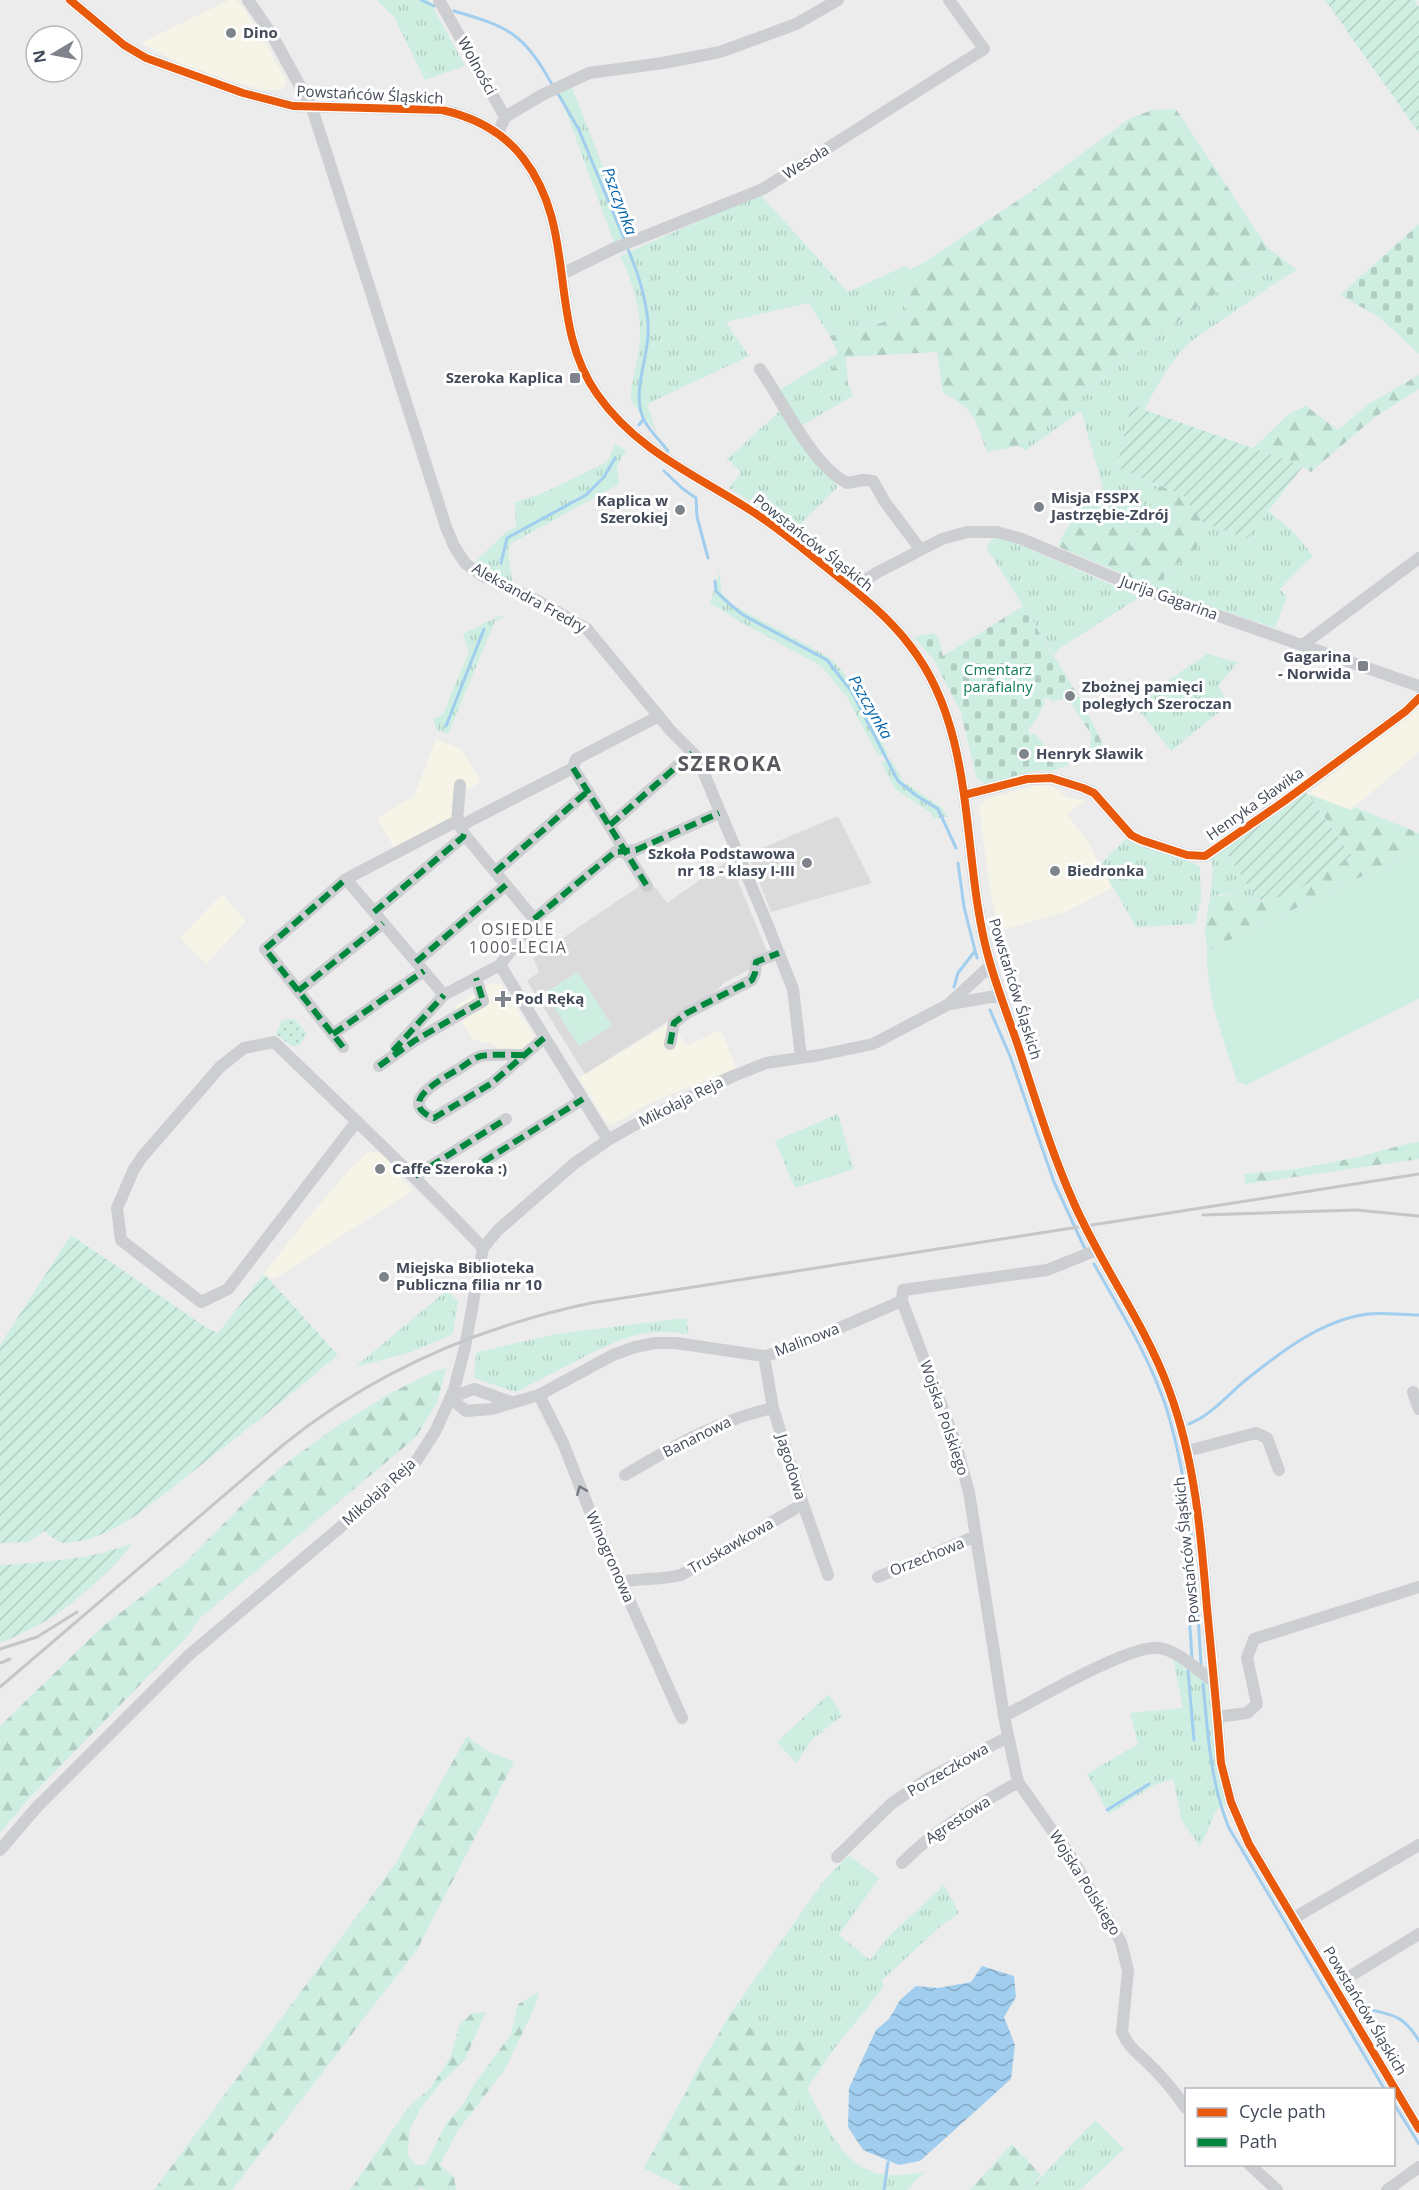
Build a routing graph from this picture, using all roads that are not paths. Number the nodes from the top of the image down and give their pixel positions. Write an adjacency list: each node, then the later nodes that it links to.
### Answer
1 (70, 0): 6 (street, Powstańców Śląskich)
2 (248, 0): 6 (street, Aleksandra Fredry)
3 (439, 0): 7 (street, Wolności)
4 (838, 0): 7 (street)
5 (949, 0): 9 (street, Wesoła)
6 (312, 108): 8 (street, Powstańców Śląskich); 17 (street, Aleksandra Fredry)
7 (505, 117): 8 (street)
8 (498, 133): 9 (street, Powstańców Śląskich)
9 (562, 274): 13 (street, Powstańców Śląskich)
10 (760, 369): 11 (street)
11 (920, 549): 13 (street, Jurija Gagarina); 14 (street, Jurija Gagarina)
12 (1419, 558): 14 (street)
13 (853, 588): 22 (street, Powstańców Śląskich)
14 (1304, 644): 15 (street, Jurija Gagarina)
15 (1419, 686)
16 (1419, 698): 22 (street, Henryka Sławika)
17 (659, 716): 18 (street, Aleksandra Fredry); 19 (street)
18 (692, 753): 23 (street, Aleksandra Fredry); 24 (street)
19 (573, 768): 21 (street); 25 (street)
20 (460, 785): 25 (street)
21 (588, 791): 24 (street); 27 (street)
22 (964, 795): 36 (street, Powstańców Śląskich)
23 (719, 813): 26 (street); 34 (street, Aleksandra Fredry)
24 (610, 825): 26 (street)
25 (460, 827): 27 (street); 28 (street); 31 (street)
26 (625, 852): 30 (street); 32 (street)
27 (495, 872): 29 (street)
28 (346, 879): 31 (street); 39 (street)
29 (506, 885): 32 (street); 37 (street)
30 (647, 886)
31 (374, 912): 33 (street)
32 (534, 919): 35 (street)
33 (383, 923): 37 (street); 39 (street)
34 (778, 953): 45 (street); 48 (street, Aleksandra Fredry)
35 (500, 965): 38 (street); 44 (street)
36 (991, 965): 41 (street, Powstańców Śląskich); 42 (street, Mikołaja Reja)
37 (420, 967): 40 (street); 43 (street)
38 (476, 978): 40 (street); 40 (street)
39 (298, 991): 43 (street)
40 (444, 995)
41 (1000, 995): 42 (street, Mikołaja Reja); 56 (street, Powstańców Śląskich)
42 (949, 1004): 48 (street, Mikołaja Reja)
43 (333, 1034): 46 (street)
44 (544, 1038): 47 (street); 49 (street)
45 (670, 1044)
46 (343, 1047)
47 (523, 1055): 47 (street)
48 (801, 1057): 52 (street, Mikołaja Reja)
49 (582, 1099): 52 (street); 53 (street)
50 (506, 1119): 54 (street)
51 (357, 1121): 51 (street); 54 (street)
52 (608, 1140): 55 (street, Mikołaja Reja)
53 (483, 1162)
54 (415, 1176): 55 (street)
55 (483, 1248): 59 (street, Mikołaja Reja)
56 (1097, 1250): 57 (street, Malinowa); 69 (street, Powstańców Śląskich)
57 (902, 1301): 58 (street, Malinowa); 73 (street, Wojska Polskiego)
58 (764, 1356): 62 (street, Malinowa); 65 (street, Jagodowa)
59 (460, 1371): 60 (street); 63 (street, Mikołaja Reja)
60 (474, 1389): 63 (street); 64 (street)
61 (1413, 1392): 66 (street)
62 (539, 1395): 64 (street, Malinowa); 76 (street, Winogronowa, one-way to 62)
63 (450, 1398): 67 (street); 68 (street, Mikołaja Reja)
64 (511, 1402): 67 (street, Malinowa)
65 (773, 1408): 71 (street, Bananowa); 72 (street, Jagodowa)
66 (1419, 1409)
67 (466, 1411): 68 (street)
68 (436, 1430): 85 (street, Mikołaja Reja)
69 (1187, 1451): 70 (street); 78 (street, Powstańców Śląskich)
70 (1279, 1470)
71 (625, 1475)
72 (803, 1504): 74 (street, Jagodowa); 76 (street, Truskawkowa)
73 (976, 1536): 75 (street, Orzechowa); 79 (street, Wojska Polskiego)
74 (828, 1575)
75 (878, 1577)
76 (621, 1582): 80 (street, Winogronowa)
77 (1419, 1587): 81 (street)
78 (1213, 1681): 79 (street); 81 (street, Powstańców Śląskich)
79 (1004, 1716): 82 (street, Wojska Polskiego)
80 (682, 1718)
81 (1217, 1718): 88 (street, Powstańców Śląskich)
82 (1008, 1737): 83 (street, Wojska Polskiego); 86 (street, Porzeczkowa)
83 (1018, 1782): 87 (street, Agrestowa); 93 (street, Wojska Polskiego)
84 (1419, 1845): 88 (street)
85 (0, 1850)
86 (837, 1857)
87 (902, 1863)
88 (1294, 1918): 90 (street, Powstańców Śląskich)
89 (1419, 1935): 90 (street)
90 (1334, 1986): 91 (street, Powstańców Śląskich)
91 (1395, 2088)
92 (1395, 2089): 94 (street, Powstańców Śląskich)
93 (1185, 2107)
94 (1419, 2129)
95 (1251, 2166): 97 (street)
96 (1419, 2167): 98 (street)
97 (1277, 2190)
98 (1387, 2190)

